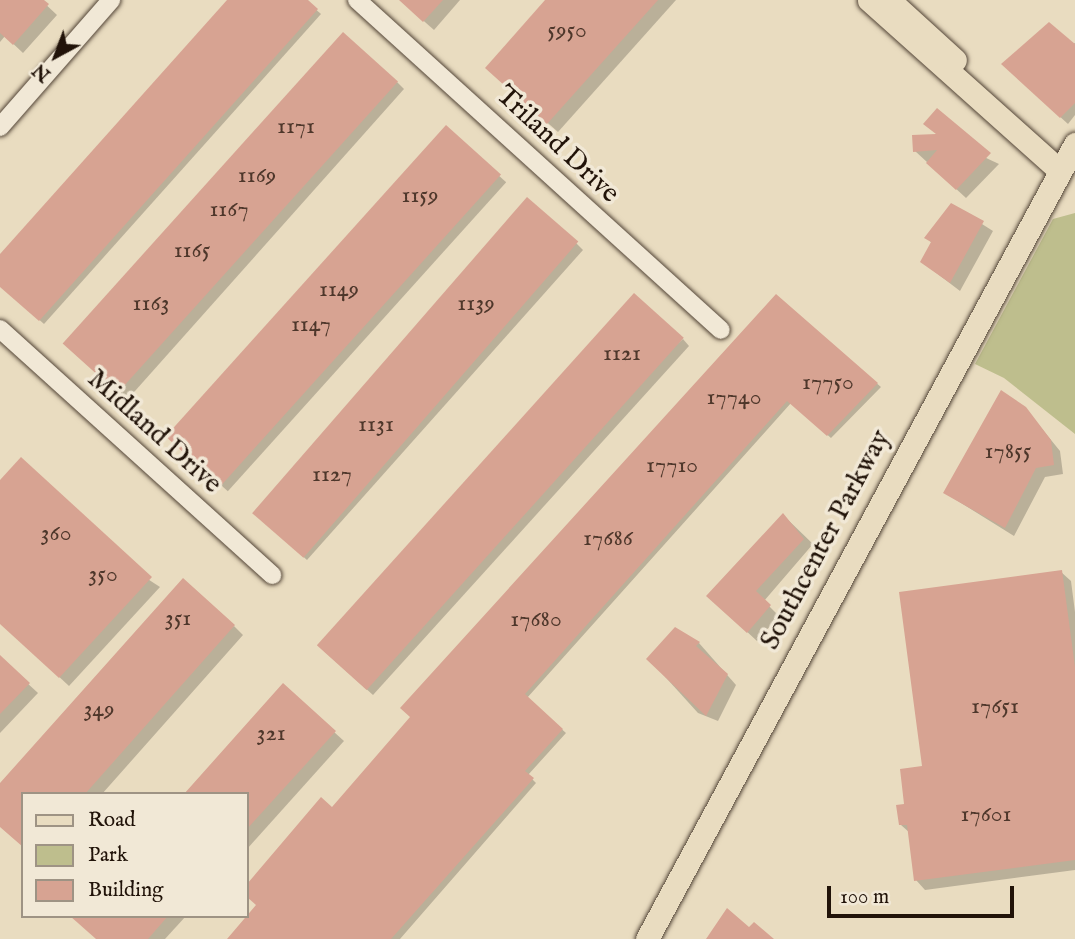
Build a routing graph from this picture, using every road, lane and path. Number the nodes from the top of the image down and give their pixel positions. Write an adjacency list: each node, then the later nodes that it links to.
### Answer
1 (111, 0): 6 (street)
2 (357, 0): 10 (street, Triland Drive)
3 (869, 0): 5 (main road)
4 (889, 0): 5 (main road)
5 (989, 103): 8 (main road)
6 (0, 127)
7 (1075, 145): 8 (main road, Southcenter Parkway)
8 (1067, 168): 12 (main road, Southcenter Parkway)
9 (0, 329): 11 (street, Midland Drive)
10 (720, 330)
11 (272, 575)
12 (648, 939)

